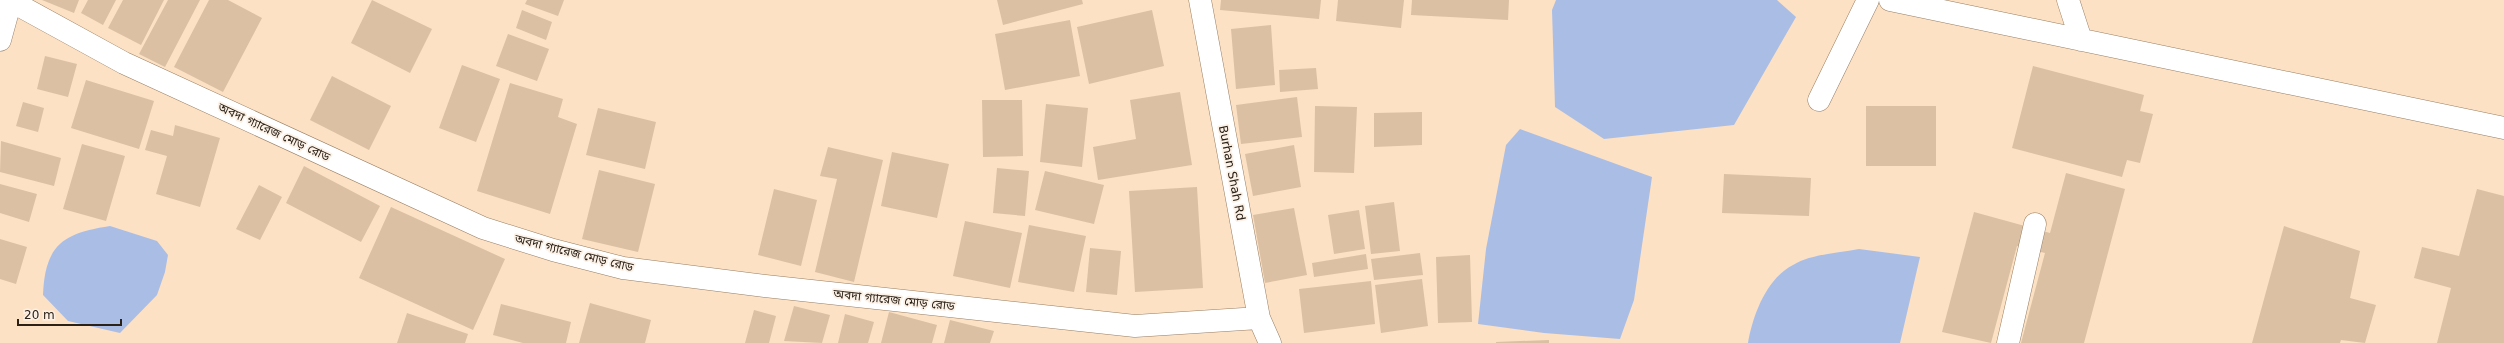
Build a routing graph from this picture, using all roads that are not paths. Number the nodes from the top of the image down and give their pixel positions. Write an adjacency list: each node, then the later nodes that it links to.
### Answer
1 (10, 0): 6 (street); 11 (street, অবদা গ্যারেজ মোড় রোড)
2 (1200, 0): 11 (street, Burhan Shah Rd)
3 (1868, 0): 8 (street)
4 (1890, 0): 7 (street)
5 (2068, 0): 7 (street)
6 (0, 40)
7 (2081, 40): 9 (street)
8 (1819, 100)
9 (2504, 128)
10 (2035, 224): 13 (street)
11 (1259, 318): 12 (street, Burhan Shah Rd)
12 (1270, 343)
13 (2008, 343)

